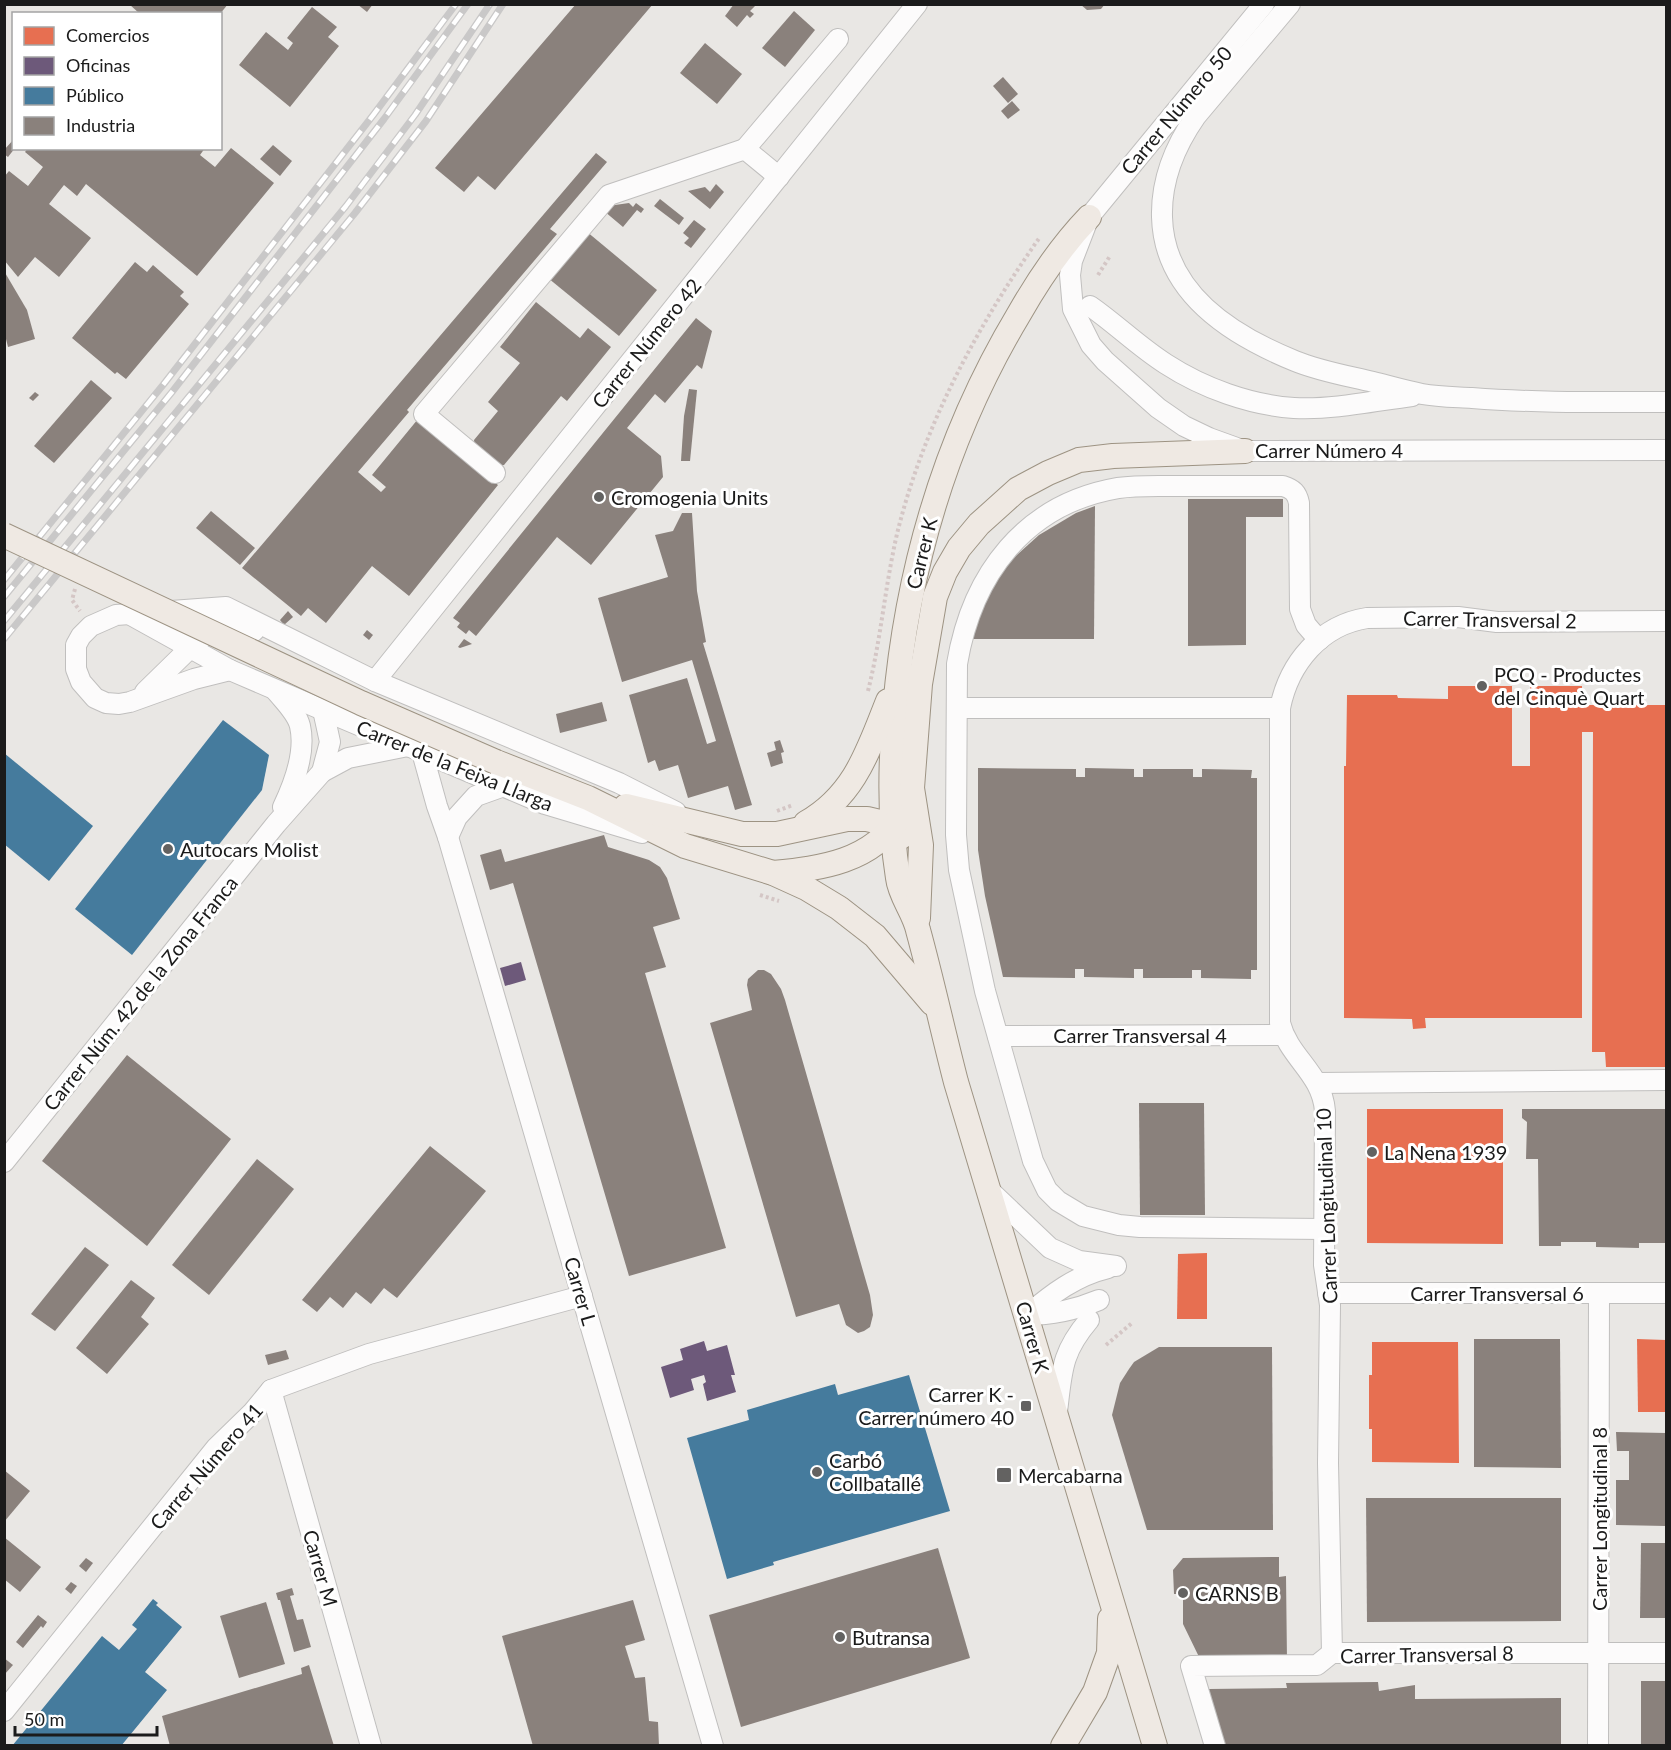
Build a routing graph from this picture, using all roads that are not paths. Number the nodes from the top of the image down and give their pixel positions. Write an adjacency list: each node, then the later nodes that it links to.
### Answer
1 (917, 4): 6 (street, Carrer Número 42)
2 (1264, 4): 7 (street, Carrer Número 50)
3 (1290, 4): 9 (street, Carrer Número 50)
4 (838, 39): 5 (street)
5 (745, 149): 6 (street); 13 (street)
6 (779, 177): 21 (street, Carrer Número 42)
7 (1089, 217): 12 (street, Carrer Número 4); 20 (main road, Carrer K)
8 (1090, 306): 9 (street)
9 (1423, 394): 10 (street)
10 (1666, 402)
11 (1666, 450): 12 (street, Carrer Número 4)
12 (1245, 451): 30 (main road, Carrer K)
13 (495, 473)
14 (4, 535): 31 (main road, Carrer de la Feixa Llarga, bridge)
15 (129, 614): 18 (street, Carrer de la Feixa Llarga); 21 (street, Carrer de la Feixa Llarga); 23 (street, Carrer de la Feixa Llarga)
16 (1666, 621): 17 (street, Carrer Transversal 2)
17 (1319, 640): 24 (street); 25 (street, Carrer Longitudinal 10)
18 (190, 648): 19 (street, Carrer de la Feixa Llarga); 21 (street, Carrer de la Feixa Llarga); 23 (street, Carrer de la Feixa Llarga)
19 (230, 670): 22 (street, Carrer de la Feixa Llarga); 23 (street, Carrer de la Feixa Llarga)
20 (898, 677): 33 (main road, Carrer de la Feixa Llarga); 35 (main road, Carrer K)
21 (375, 681): 32 (street, Carrer de la Feixa Llarga)
22 (273, 688): 26 (street, Carrer de la Feixa Llarga); 34 (street, Carrer Núm. 42 de la Zona Franca)
23 (130, 702)
24 (957, 708): 25 (street); 43 (street)
25 (1280, 708): 42 (street, Carrer Longitudinal 10)
26 (323, 710): 27 (street, Carrer de la Feixa Llarga); 28 (street, Carrer Núm. 42 de la Zona Franca)
27 (416, 749): 28 (street, Carrer Núm. 42 de la Zona Franca); 29 (street, Carrer de la Feixa Llarga); 36 (street, Carrer L)
28 (322, 772): 34 (street, Carrer Núm. 42 de la Zona Franca)
29 (504, 786): 36 (street); 37 (street, Carrer de la Feixa Llarga)
30 (912, 788): 35 (main road, Carrer de la Feixa Llarga); 39 (main road, Carrer K)
31 (588, 798): 32 (main road, Carrer de la Feixa Llarga); 37 (main road, Carrer de la Feixa Llarga)
32 (696, 822): 33 (main road, Carrer de la Feixa Llarga)
33 (778, 823): 35 (main road, Carrer de la Feixa Llarga)
34 (276, 824): 46 (street, Carrer Núm. 42 de la Zona Franca)
35 (893, 828): 38 (main road, Carrer de la Feixa Llarga); 39 (main road); 40 (main road, Carrer K)
36 (448, 837): 51 (street, Carrer L)
37 (685, 846): 38 (main road, Carrer de la Feixa Llarga)
38 (773, 873): 41 (main road, Carrer de la Feixa Llarga)
39 (919, 880): 40 (main road, Carrer K)
40 (918, 927): 41 (main road, Carrer K)
41 (936, 1009): 47 (main road, Carrer K)
42 (1283, 1035): 43 (street, Carrer Transversal 4); 45 (street, Carrer Longitudinal 10)
43 (998, 1036): 48 (street)
44 (1666, 1080): 45 (street)
45 (1317, 1083): 48 (street, Carrer Longitudinal 10)
46 (4, 1162)
47 (990, 1191): 54 (main road, Carrer K); 54 (street)
48 (1325, 1229): 52 (street, Carrer Longitudinal 10)
49 (1599, 1293): 50 (street, Carrer Transversal 6); 52 (street, Carrer Transversal 6); 59 (street, Carrer Longitudinal 8)
50 (1666, 1293)
51 (582, 1296): 56 (street, Carrer Número 41); 64 (street, Carrer L)
52 (1329, 1299): 60 (street, Carrer Longitudinal 10)
53 (1099, 1300): 54 (street)
54 (1027, 1315): 57 (main road, Carrer K)
55 (1089, 1320): 57 (street)
56 (271, 1390): 62 (street, Carrer Número 41); 63 (street, Carrer M)
57 (1056, 1414): 58 (main road, Carrer K)
58 (1110, 1599): 65 (main road); 66 (main road, Carrer K)
59 (1598, 1652): 60 (street, Carrer Transversal 8); 61 (street, Carrer Transversal 8); 68 (street, Carrer Longitudinal 8)
60 (1332, 1653): 67 (street, Carrer Transversal 8)
61 (1666, 1653)
62 (4, 1711)
63 (371, 1746)
64 (713, 1746)
65 (1063, 1746)
66 (1155, 1746)
67 (1215, 1746)
68 (1598, 1746)

